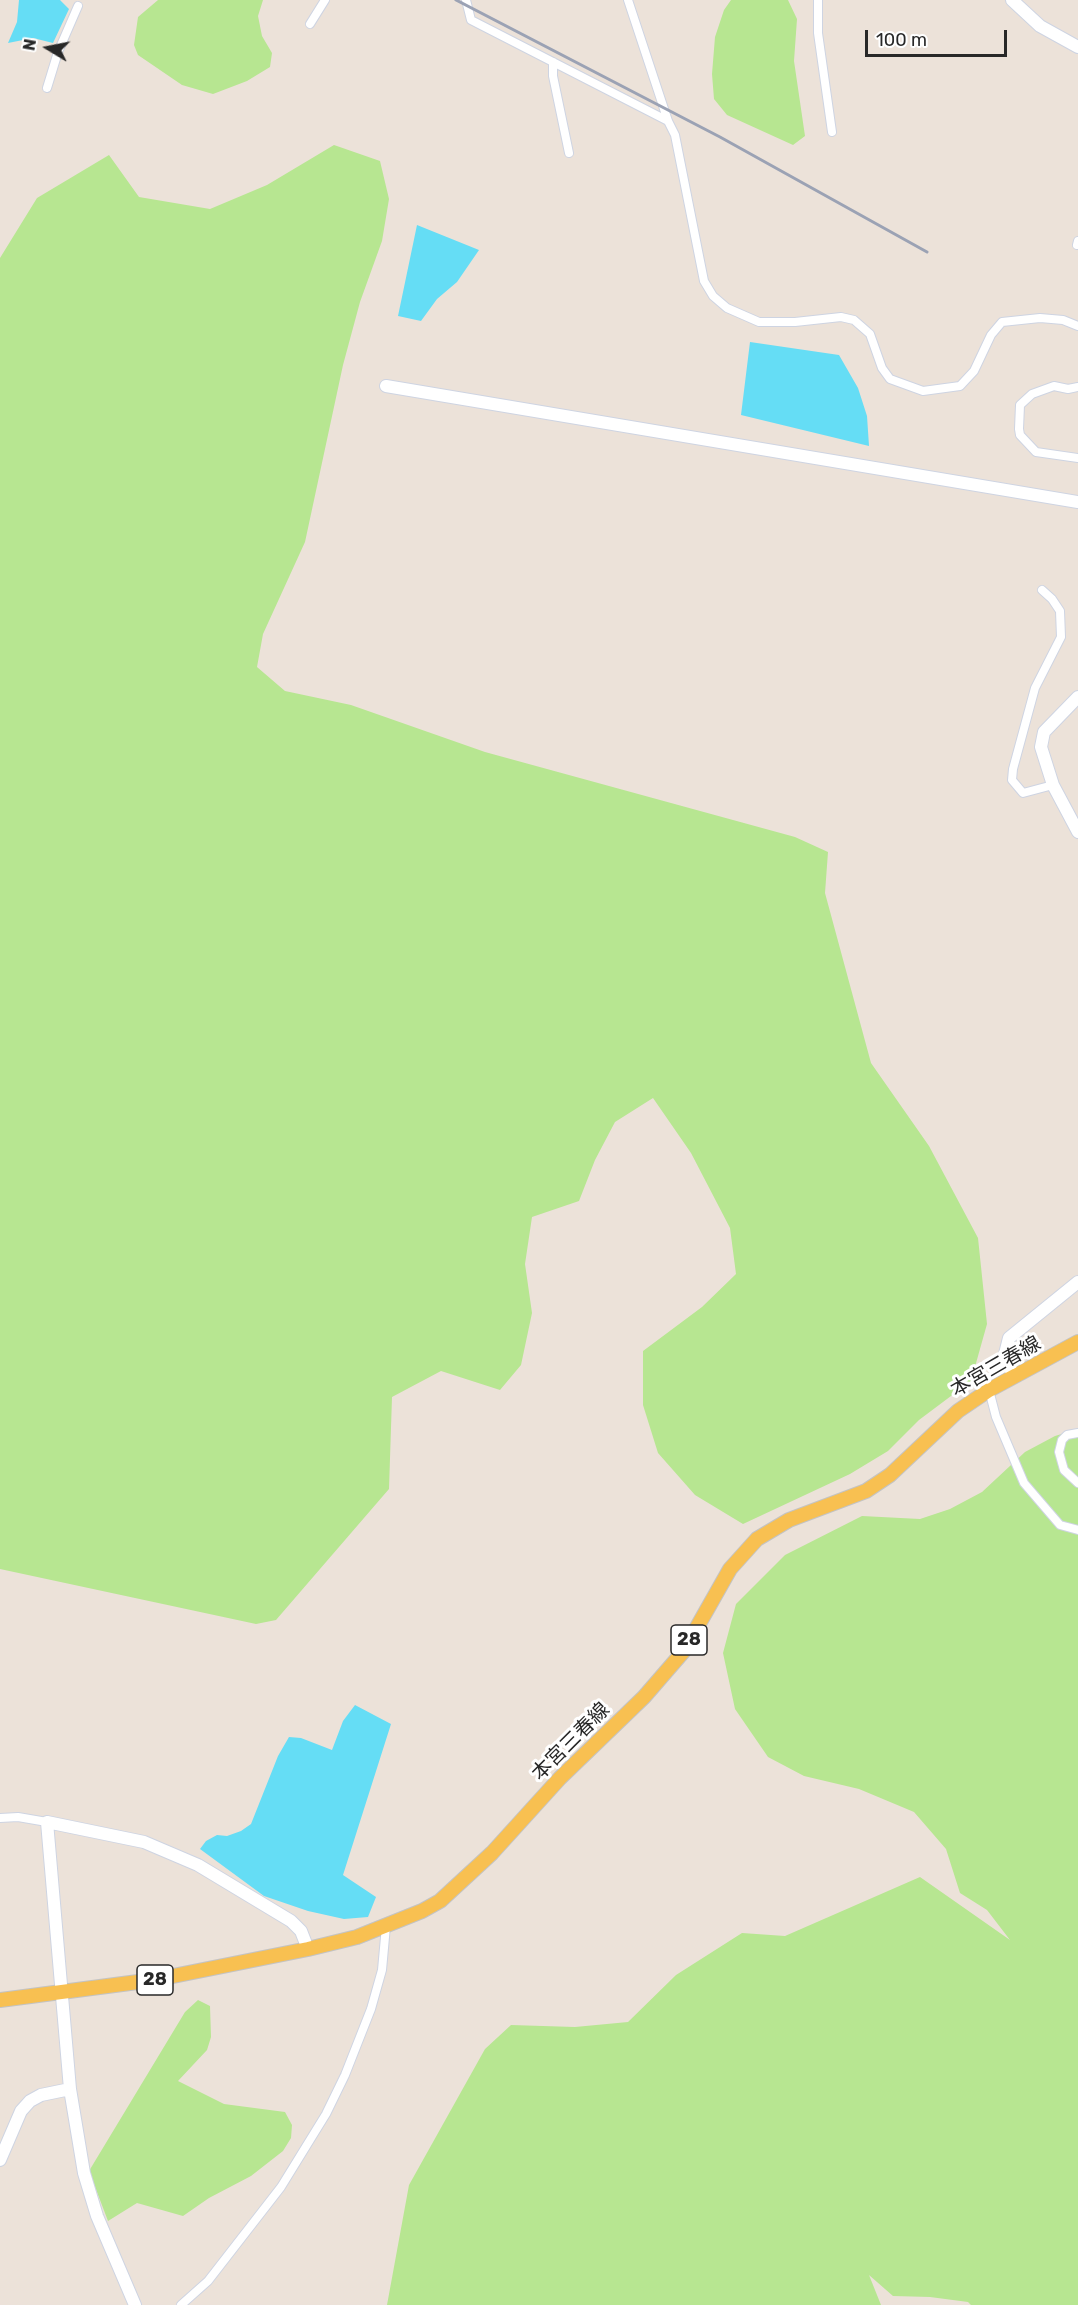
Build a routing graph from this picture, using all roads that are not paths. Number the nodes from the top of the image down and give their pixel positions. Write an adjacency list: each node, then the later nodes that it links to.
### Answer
1 (325, 0): 7 (street)
2 (466, 0): 9 (street)
3 (628, 0): 11 (street)
4 (818, 0): 12 (street)
5 (1012, 0): 8 (street)
6 (77, 2): 10 (street)
7 (310, 24)
8 (1078, 47)
9 (553, 62): 11 (street); 13 (street)
10 (46, 88)
11 (668, 121): 14 (street)
12 (832, 132)
13 (569, 153)
14 (1078, 326)
15 (386, 386): 18 (street)
16 (1078, 387): 17 (street)
17 (1078, 458)
18 (1078, 502)
19 (1042, 590): 21 (street)
20 (1078, 697): 21 (street)
21 (1053, 785): 22 (street)
22 (1078, 832)
23 (1078, 1282): 25 (street)
24 (1078, 1342): 25 (main road, 本宮三春線 / 28)
25 (1013, 1376): 26 (main road, 本宮三春線 / 28)
26 (989, 1390): 29 (street); 32 (main road, 本宮三春線 / 28)
27 (1078, 1433): 28 (street)
28 (1078, 1484)
29 (1078, 1530)
30 (0, 1818): 31 (street)
31 (46, 1822): 33 (street); 34 (street)
32 (386, 1926): 33 (main road, 本宮三春線 / 28); 39 (street)
33 (308, 1949): 34 (main road, 本宮三春線 / 28)
34 (61, 1993): 35 (main road, 本宮三春線 / 28); 36 (street)
35 (0, 2000)
36 (70, 2089): 37 (street); 38 (street)
37 (0, 2160)
38 (135, 2305)
39 (181, 2305)

